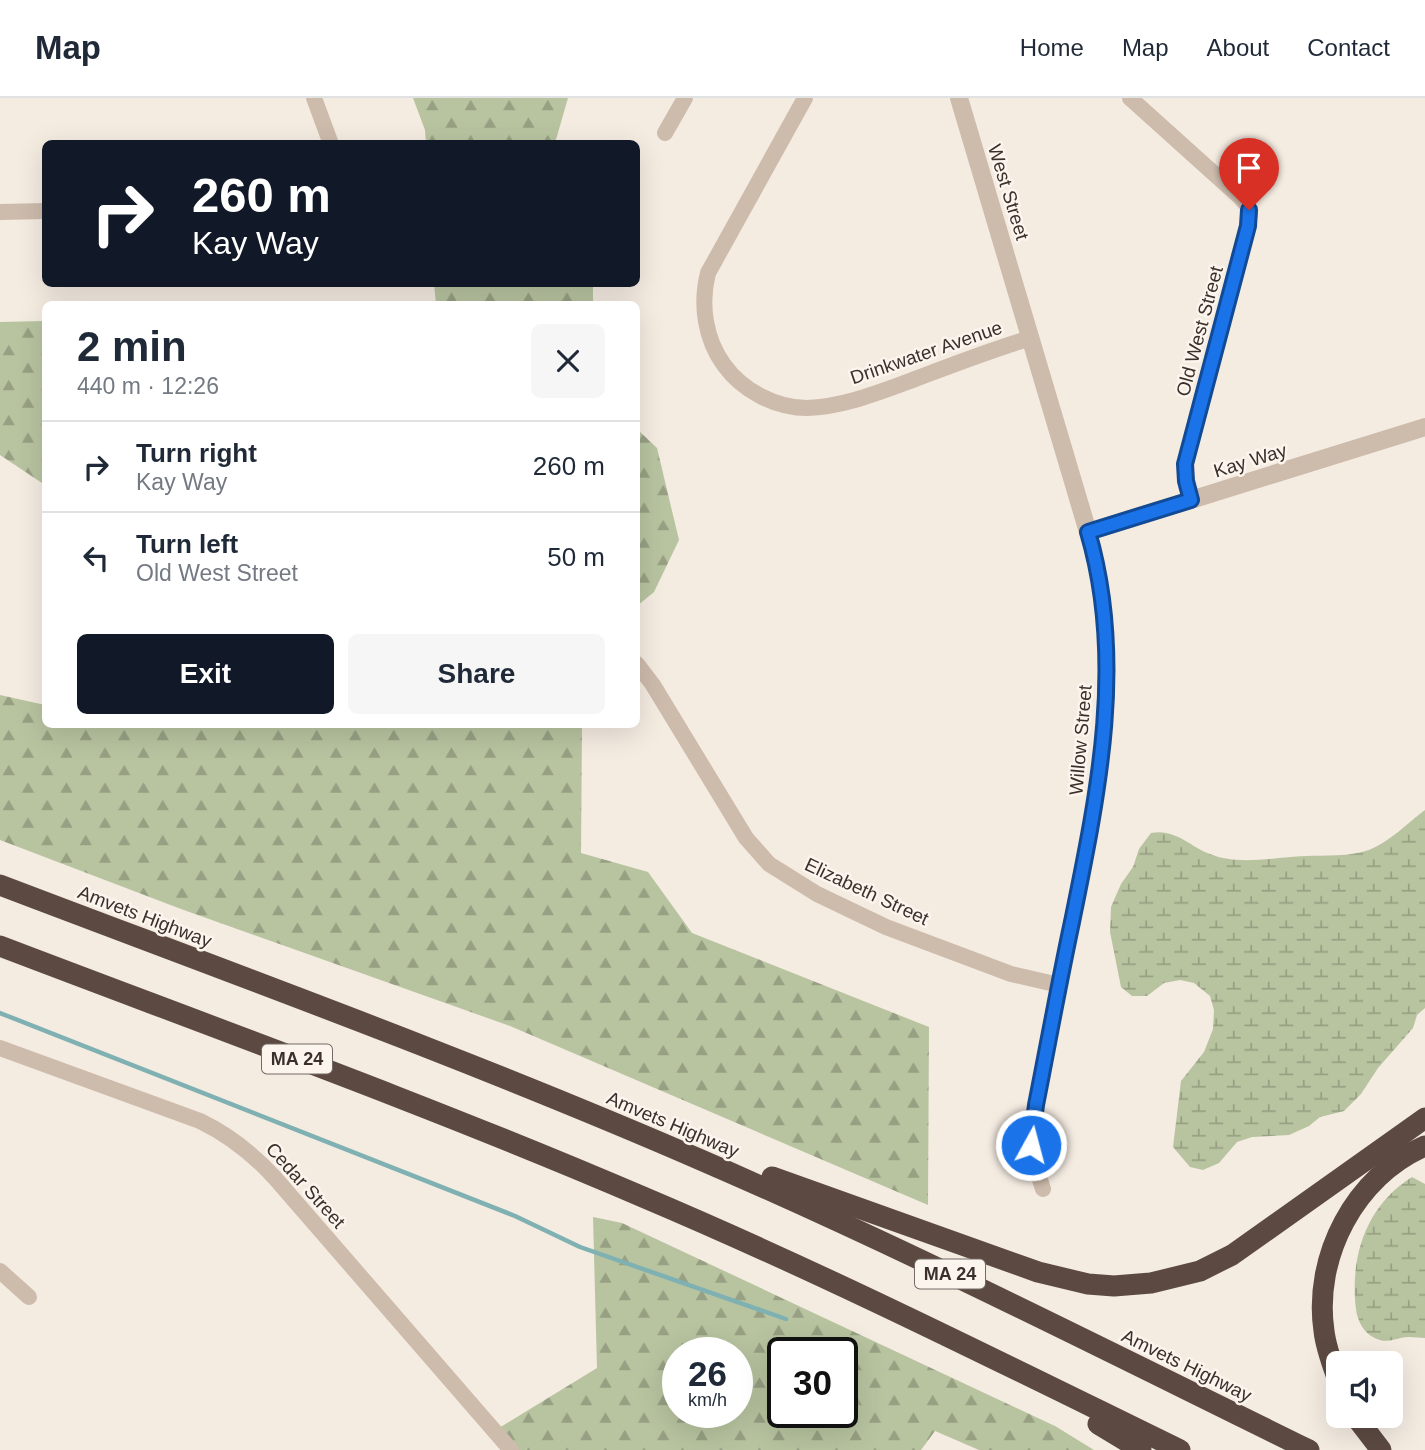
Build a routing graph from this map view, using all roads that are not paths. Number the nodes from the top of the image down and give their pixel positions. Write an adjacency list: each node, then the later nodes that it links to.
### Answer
1 (314, 98): 7 (street)
2 (685, 98): 6 (street)
3 (805, 98): 11 (street, Drinkwater Avenue)
4 (959, 98): 10 (street, West Street)
5 (1130, 98): 13 (street, Old West Street)
6 (665, 134)
7 (330, 140)
8 (42, 211): 9 (street)
9 (0, 212)
10 (1019, 297): 11 (street, Willow Street)
11 (1031, 338): 14 (street, Willow Street)
12 (1425, 428): 13 (street, Kay Way)
13 (1191, 500): 14 (street, Kay Way)
14 (1088, 532): 18 (street, Willow Street)
15 (640, 668): 18 (street, Elizabeth Street)
16 (0, 885): 20 (highway, Amvets Highway / MA 24)
17 (0, 946): 26 (highway, MA 24)
18 (1059, 985): 23 (street, Willow Street)
19 (0, 1048): 29 (street, Cedar Street)
20 (585, 1111): 21 (highway); 32 (highway, Amvets Highway / MA 24)
21 (1425, 1118)
22 (1425, 1146): 27 (highway)
23 (1043, 1189)
24 (0, 1271): 25 (street)
25 (29, 1297)
26 (926, 1326): 30 (highway); 31 (highway, MA 24)
27 (1328, 1351)
28 (1364, 1428): 33 (highway)
29 (511, 1450)
30 (1141, 1450)
31 (1180, 1450)
32 (1309, 1450)
33 (1381, 1450)

